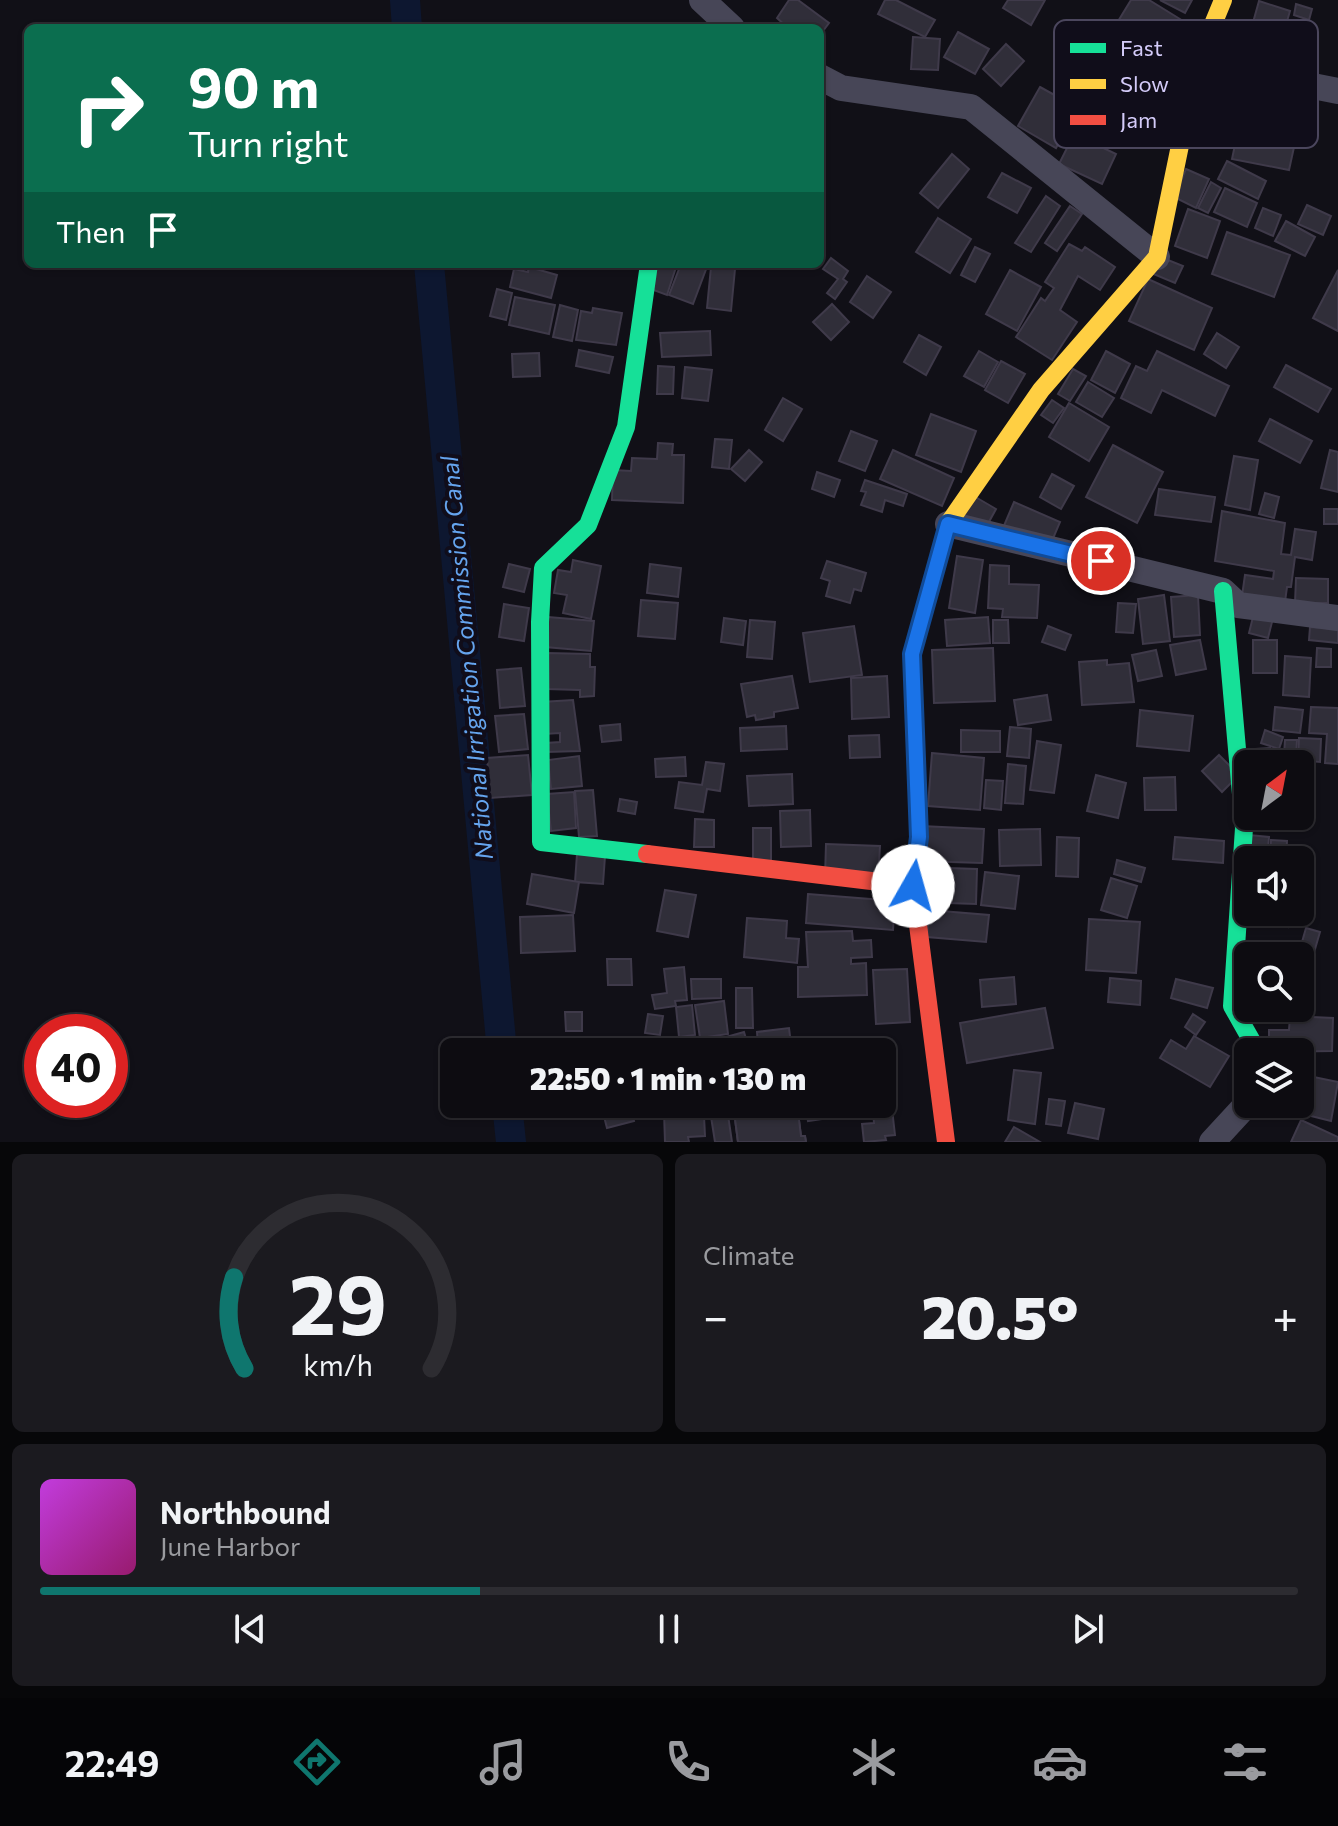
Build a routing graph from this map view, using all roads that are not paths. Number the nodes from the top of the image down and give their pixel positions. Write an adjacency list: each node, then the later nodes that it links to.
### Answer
1 (702, 0): 4 (street)
2 (1223, 0): 3 (street)
3 (1215, 20)
4 (728, 24)
5 (824, 79): 9 (street)
6 (1318, 87): 7 (street)
7 (1338, 91)
8 (1179, 148): 9 (street)
9 (1157, 257): 11 (street)
10 (648, 268): 14 (street)
11 (948, 524): 12 (street); 14 (street)
12 (1223, 591): 13 (street); 15 (street)
13 (1338, 618)
14 (913, 886): 17 (street)
15 (1250, 1038)
16 (1234, 1118): 18 (street)
17 (946, 1142)
18 (1212, 1142)

